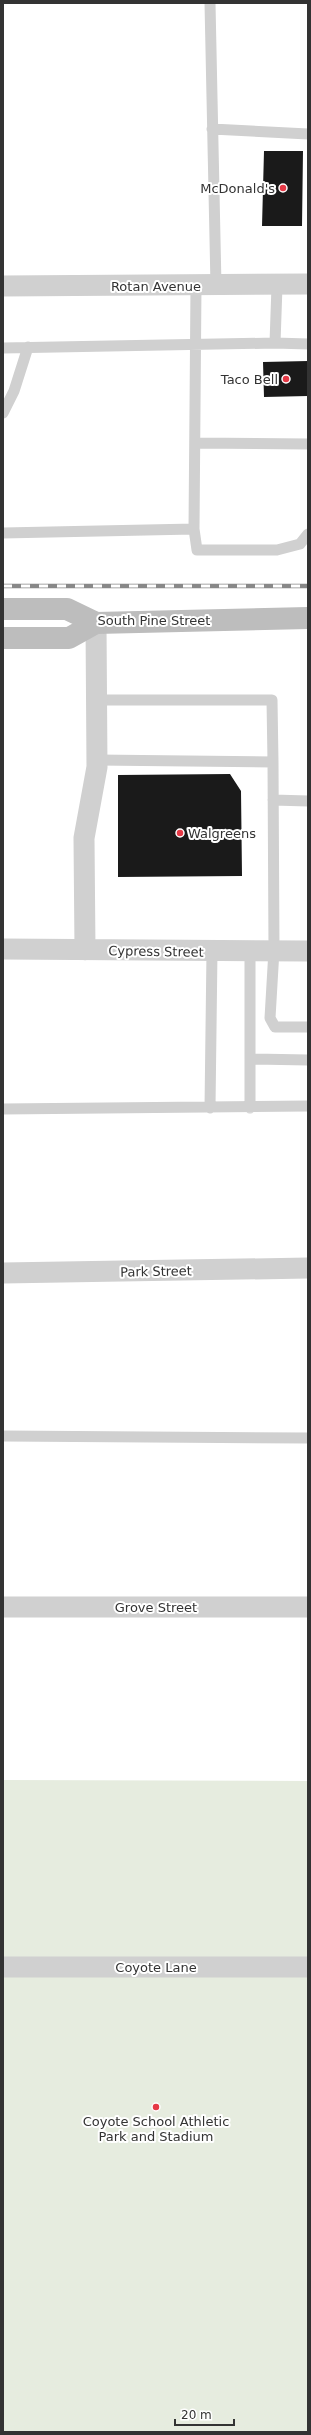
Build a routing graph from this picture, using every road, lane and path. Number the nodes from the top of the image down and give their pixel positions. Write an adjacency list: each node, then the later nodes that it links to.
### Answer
1 (210, 3): 2 (lane)
2 (212, 129): 3 (lane); 6 (lane)
3 (308, 134)
4 (308, 284): 7 (street, Rotan Avenue)
5 (3, 286): 6 (street, Rotan Avenue)
6 (206, 286): 7 (street, Rotan Avenue); 9 (lane)
7 (277, 286): 8 (lane)
8 (275, 343): 9 (lane); 10 (lane)
9 (196, 344): 11 (lane); 14 (lane)
10 (308, 344)
11 (28, 347): 12 (lane); 13 (lane)
12 (3, 348)
13 (3, 413)
14 (195, 443): 15 (lane); 16 (lane)
15 (308, 444)
16 (194, 529): 17 (lane); 18 (lane)
17 (3, 532)
18 (308, 534)
19 (3, 609): 21 (main road, South Pine Street)
20 (308, 618): 21 (main road, South Pine Street)
21 (90, 620): 22 (main road); 23 (main road); 24 (street)
22 (3, 626)
23 (3, 638)
24 (96, 700): 25 (street); 26 (lane)
25 (97, 760): 26 (lane); 30 (street)
26 (273, 762): 27 (lane)
27 (273, 800): 28 (lane); 31 (lane)
28 (308, 801)
29 (3, 949): 30 (street, Cypress Street)
30 (84, 950): 33 (street, Cypress Street)
31 (274, 950): 32 (street, Cypress Street); 34 (street, Cypress Street); 35 (lane)
32 (308, 951)
33 (212, 952): 34 (street, Cypress Street); 39 (lane)
34 (250, 952): 36 (lane)
35 (308, 1027)
36 (250, 1059): 37 (lane); 40 (lane)
37 (308, 1060)
38 (308, 1106): 40 (lane)
39 (210, 1108): 40 (lane); 41 (lane)
40 (250, 1108)
41 (3, 1109)
42 (308, 1268): 43 (street, Park Street)
43 (3, 1273)
44 (3, 1436): 45 (lane)
45 (308, 1438)
46 (3, 1607): 47 (street, Grove Street)
47 (308, 1607)
48 (3, 1967): 49 (street, Coyote Lane)
49 (308, 1967)

